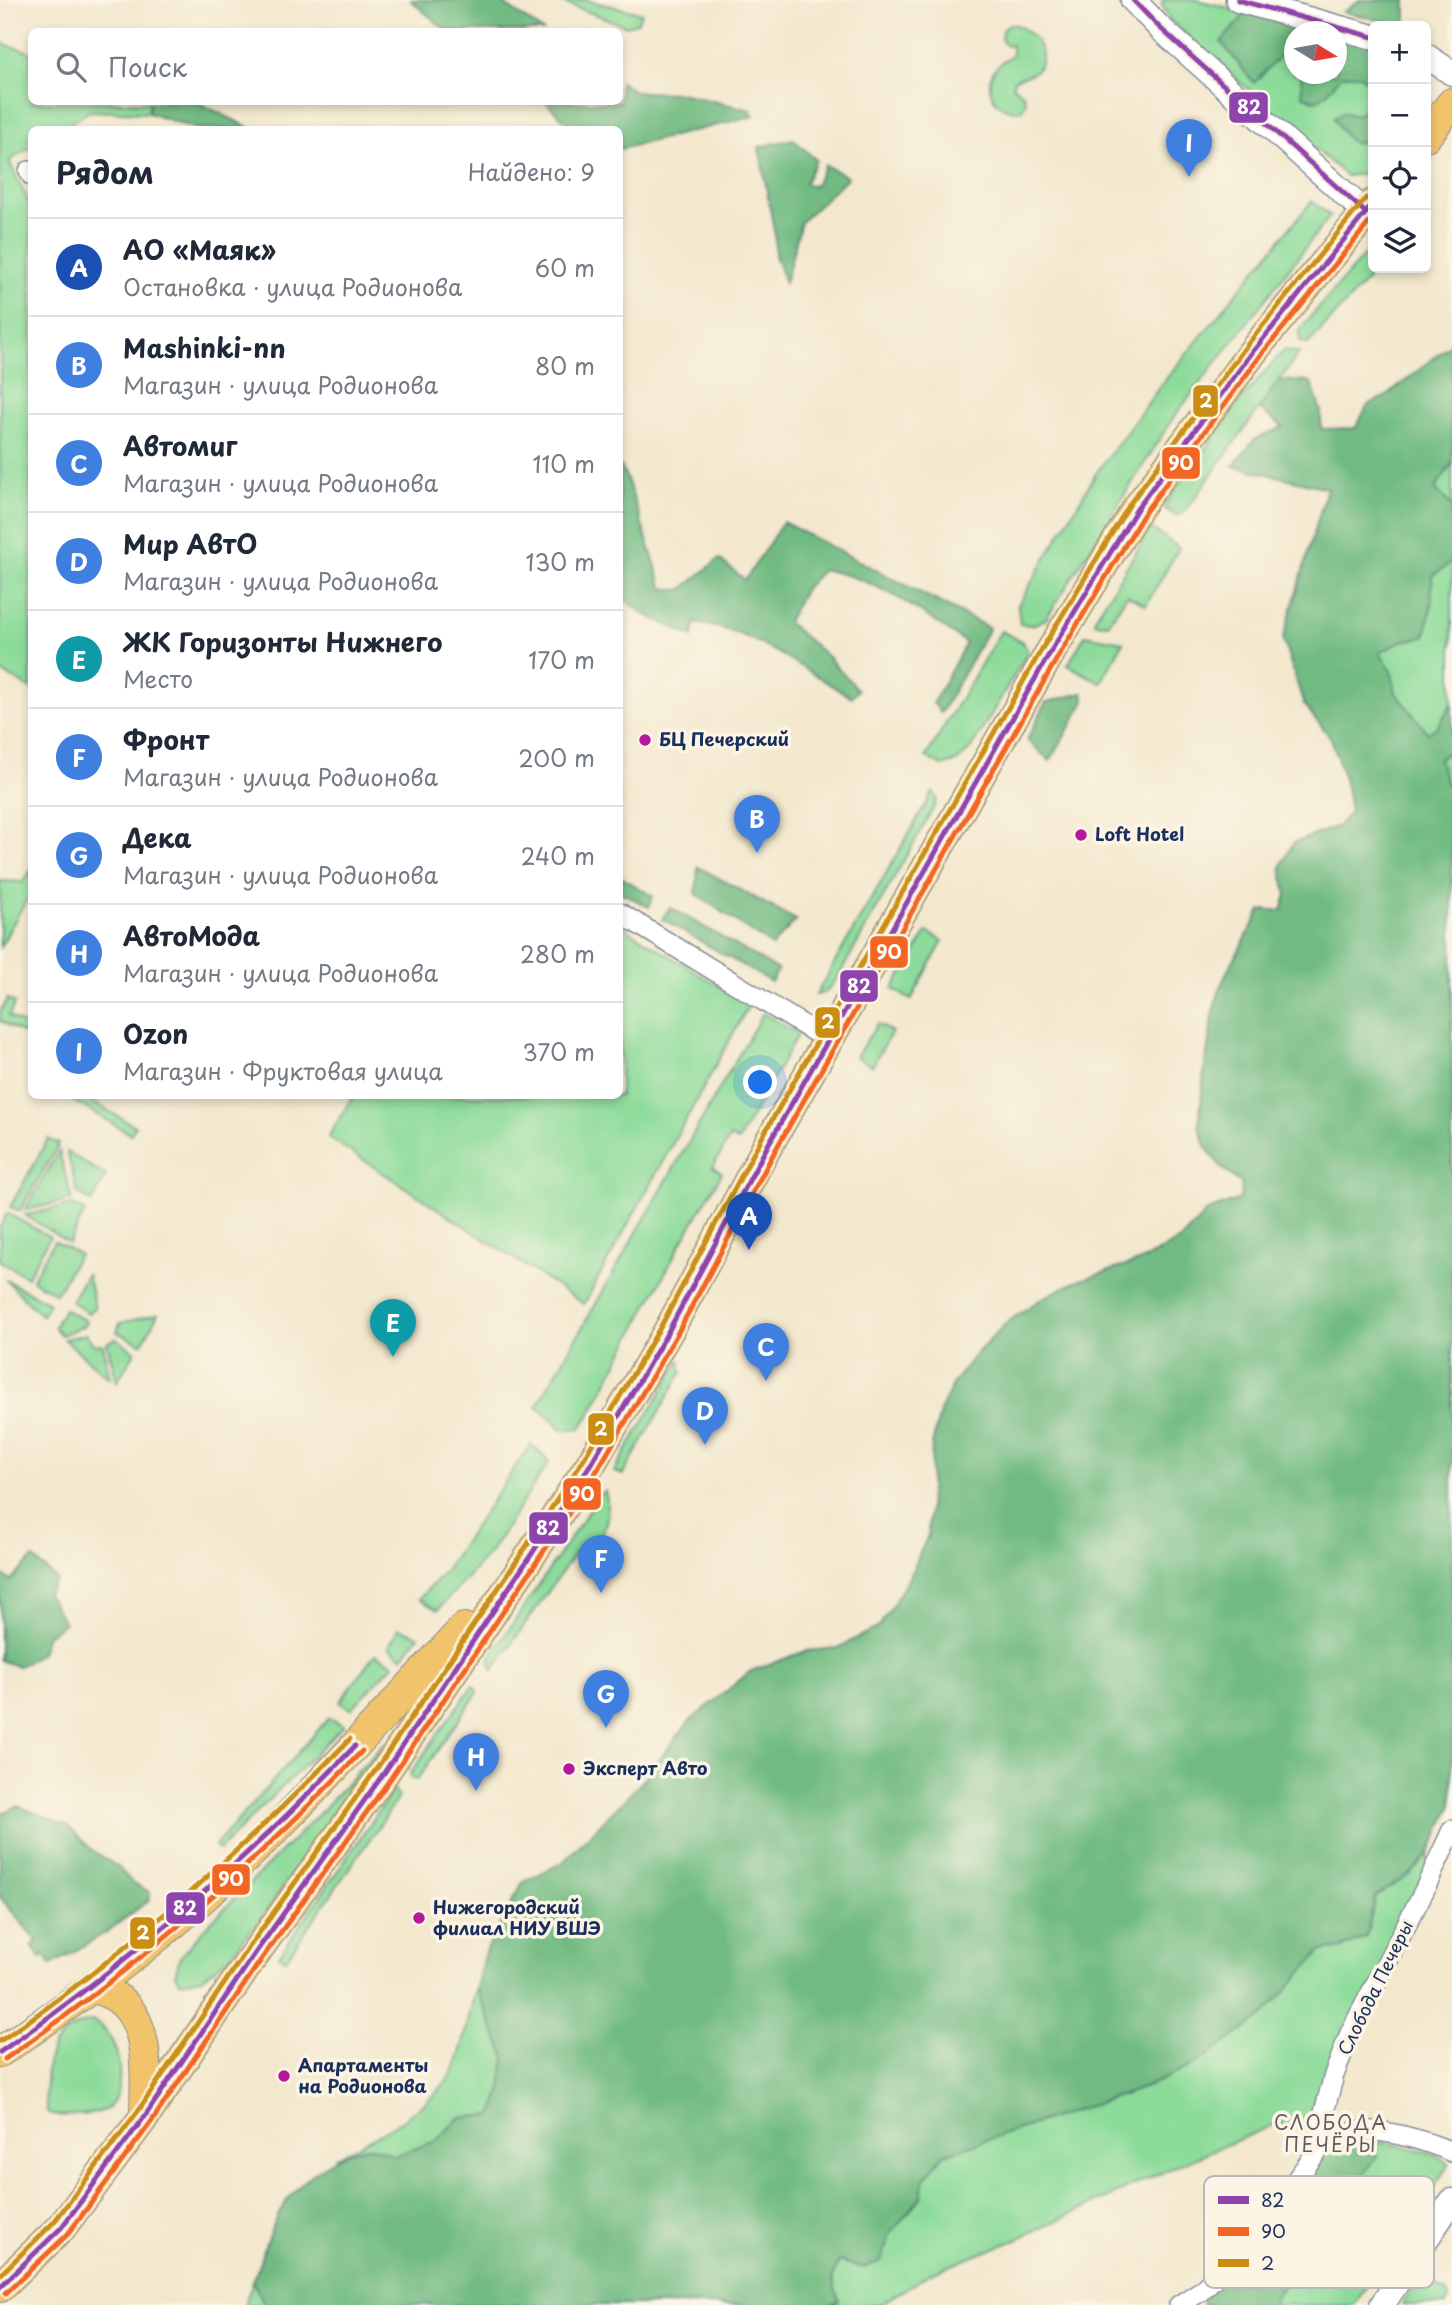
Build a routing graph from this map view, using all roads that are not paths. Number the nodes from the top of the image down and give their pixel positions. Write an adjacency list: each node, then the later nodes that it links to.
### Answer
1 (1238, 0): 3 (street)
2 (1144, 5): 8 (street)
3 (1368, 36)
4 (1431, 59): 5 (street)
5 (1452, 73)
6 (1452, 103): 7 (main road)
7 (1431, 130)
8 (1368, 206)
9 (1368, 210): 11 (main road)
10 (623, 915): 11 (street)
11 (830, 1041): 12 (main road)
12 (529, 1558): 14 (main road); 16 (main road)
13 (1452, 1830): 17 (street, Слобода Печеры)
14 (94, 1987): 15 (main road); 16 (main road)
15 (0, 2052)
16 (145, 2116): 22 (main road)
17 (1325, 2141): 18 (street); 19 (street)
18 (1452, 2152)
19 (1299, 2176)
20 (1452, 2201): 21 (street)
21 (1434, 2228)
22 (0, 2287)
23 (1204, 2288): 25 (street)
24 (1393, 2288): 26 (street)
25 (1179, 2305)
26 (1382, 2305)

